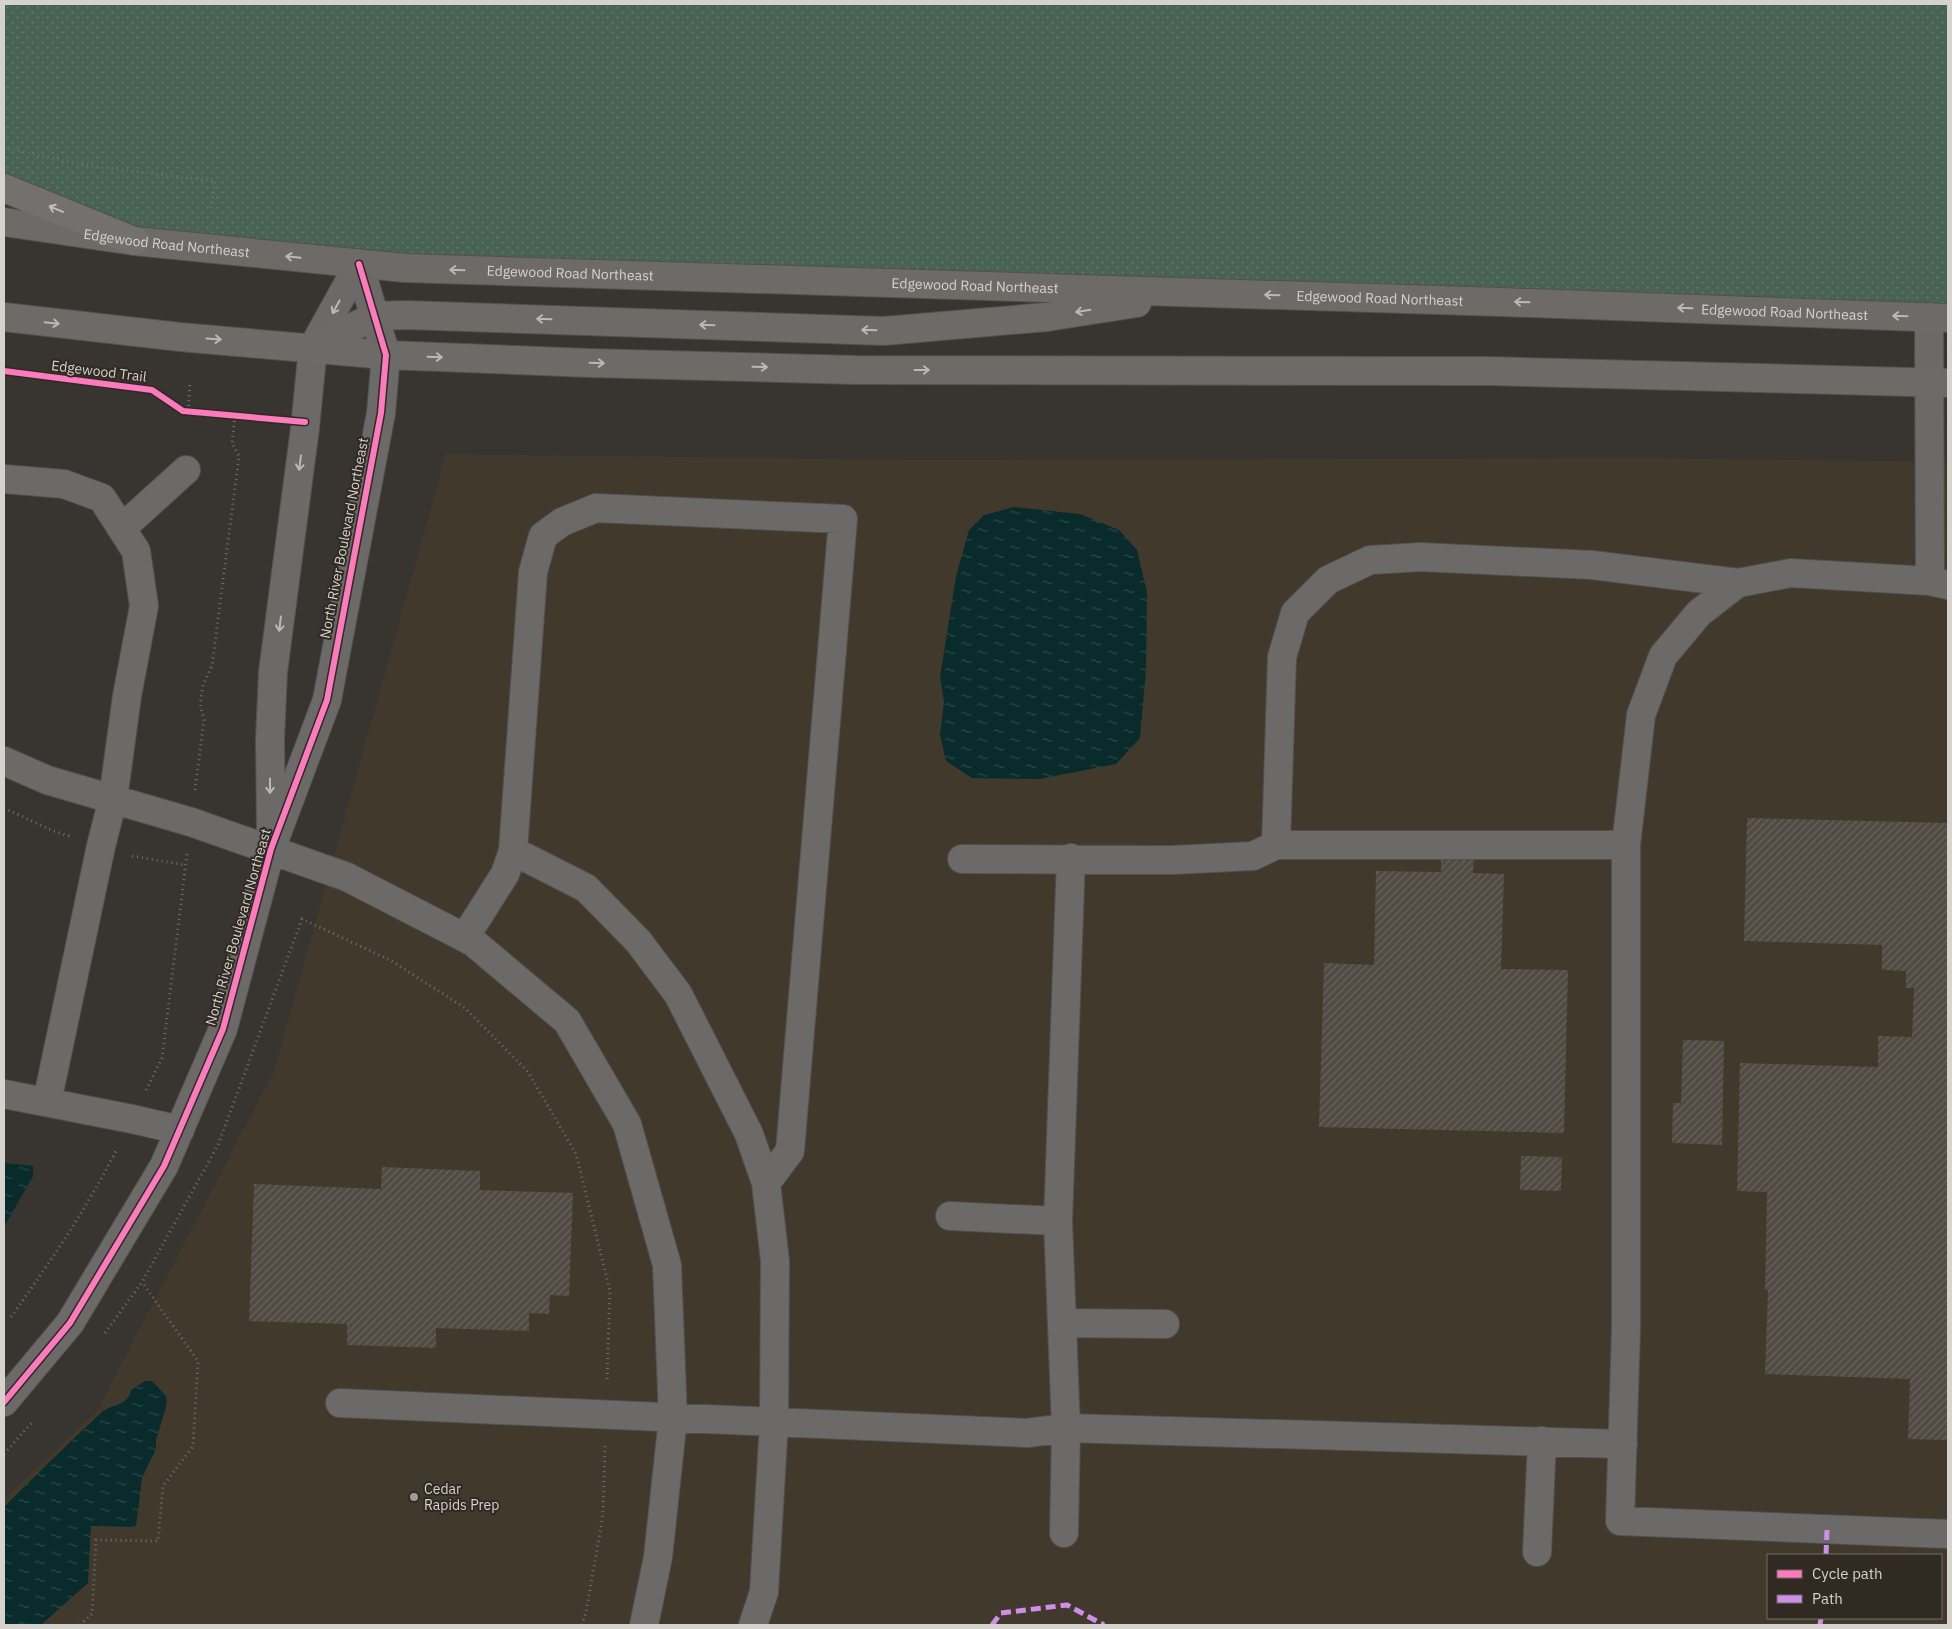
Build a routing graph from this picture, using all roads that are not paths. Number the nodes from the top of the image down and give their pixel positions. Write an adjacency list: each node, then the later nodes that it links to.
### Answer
1 (4, 188): 3 (highway, one-way to 1)
2 (4, 222): 3 (main road, Edgewood Road Northeast)
3 (134, 241): 4 (main road, Edgewood Road Northeast, one-way to 3)
4 (359, 264): 5 (main road, Edgewood Road Northeast, one-way to 4); 6 (street, North River Boulevard Northeast); 9 (street, North River Boulevard Northeast, one-way to 9)
5 (1200, 292): 6 (main road, one-way to 6); 8 (main road, Edgewood Road Northeast, one-way to 5)
6 (375, 316): 9 (main road); 10 (street, North River Boulevard Northeast)
7 (4, 317): 9 (main road, one-way to 9)
8 (1938, 318): 11 (street)
9 (313, 347): 10 (main road); 21 (street, North River Boulevard Northeast, one-way to 21)
10 (386, 355): 11 (main road, one-way to 11); 21 (street, North River Boulevard Northeast)
11 (1938, 383): 16 (street)
12 (186, 470): 14 (street)
13 (4, 478): 14 (street)
14 (122, 528): 18 (street)
15 (1738, 583): 16 (street); 19 (street); 20 (street)
16 (1939, 583)
17 (4, 761): 18 (street)
18 (113, 800): 21 (street); 27 (street)
19 (1626, 845): 20 (street); 40 (street)
20 (1276, 846): 23 (street)
21 (270, 849): 25 (street); 28 (street, North River Boulevard Northeast)
22 (513, 851): 25 (street); 29 (street); 29 (street)
23 (1071, 858): 24 (street); 31 (street)
24 (962, 859)
25 (465, 937): 36 (street)
26 (4, 1094): 27 (street)
27 (47, 1102): 28 (street)
28 (180, 1130): 34 (street, North River Boulevard Northeast)
29 (766, 1183): 37 (street)
30 (950, 1216): 31 (street)
31 (1058, 1221): 32 (street)
32 (1062, 1323): 33 (street); 38 (street)
33 (1165, 1324)
34 (4, 1402)
35 (340, 1403): 36 (street)
36 (673, 1418): 37 (street); 44 (street)
37 (774, 1422): 38 (street); 45 (street)
38 (1066, 1428): 39 (street); 41 (street)
39 (1542, 1441): 40 (street); 43 (street)
40 (1623, 1444): 42 (street)
41 (1064, 1534)
42 (1948, 1534)
43 (1537, 1552)
44 (644, 1625)
45 (754, 1625)

